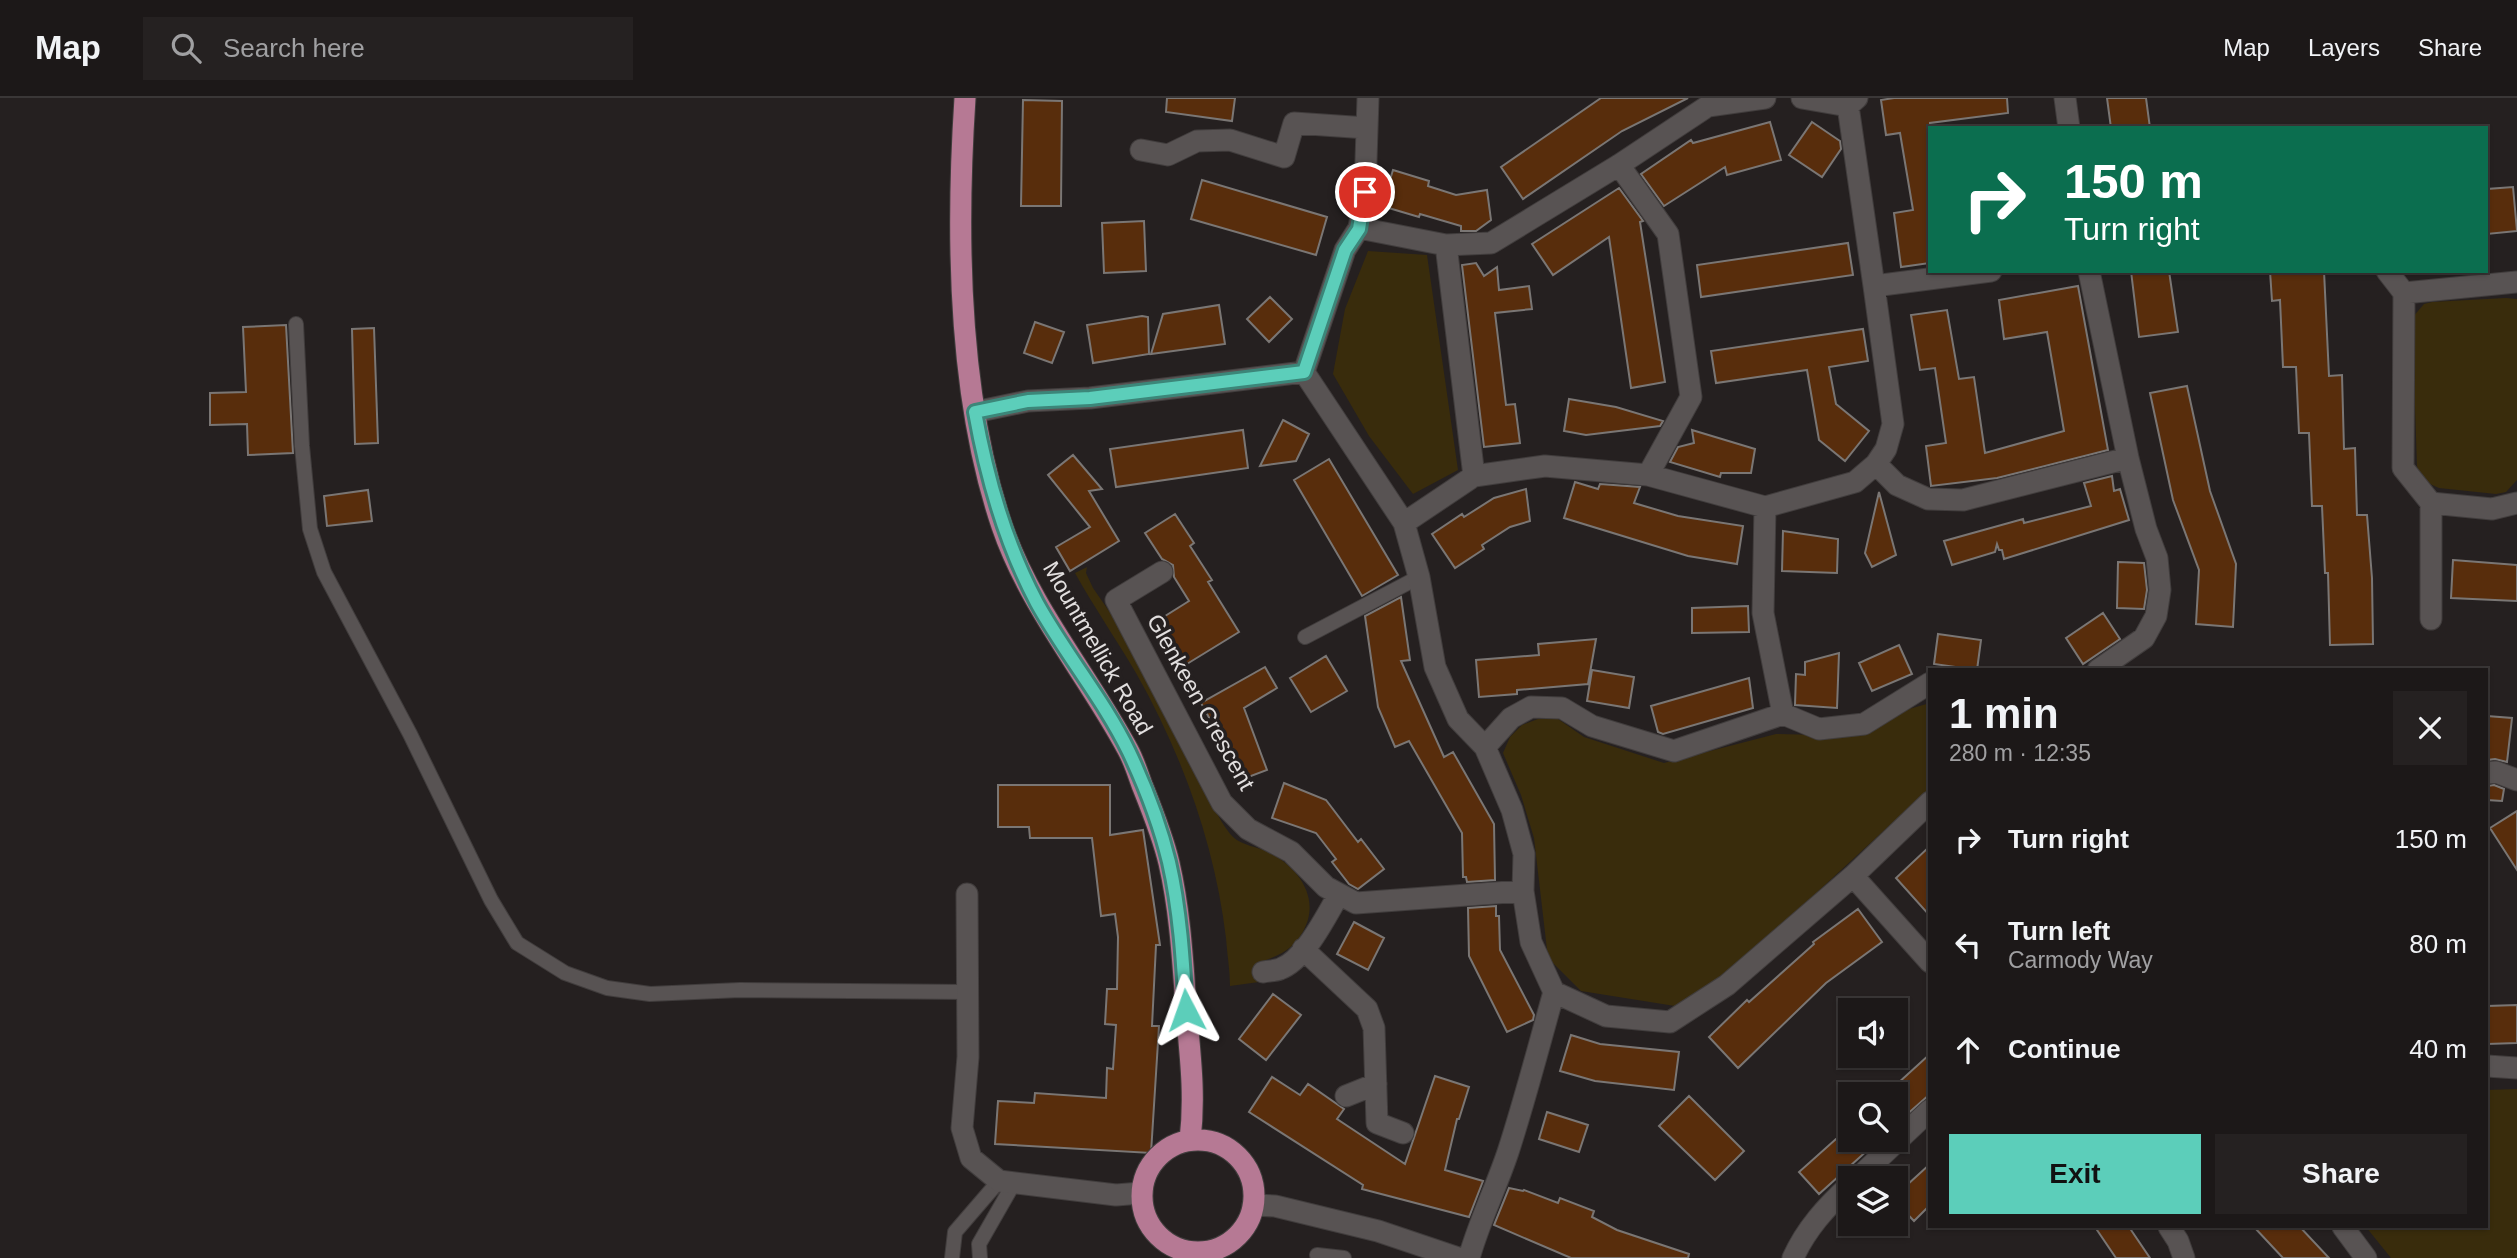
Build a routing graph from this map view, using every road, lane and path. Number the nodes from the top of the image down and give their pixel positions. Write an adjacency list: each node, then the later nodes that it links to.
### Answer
1 (965, 98): 22 (main road, Mountmellick Road)
2 (1368, 98): 9 (street)
3 (1765, 98): 6 (street)
4 (1802, 98): 7 (street)
5 (2064, 98): 8 (street)
6 (1707, 102): 11 (street)
7 (1852, 102): 18 (street)
8 (2069, 126)
9 (1367, 128): 10 (street); 12 (street)
10 (1141, 150)
11 (1619, 165): 13 (street); 26 (street)
12 (1359, 229): 13 (street); 21 (street)
13 (1446, 245): 25 (street)
14 (1975, 273): 18 (street)
15 (2089, 273): 23 (street)
16 (2389, 273): 19 (street)
17 (2517, 282): 19 (street)
18 (1874, 286): 24 (street)
19 (2404, 293): 27 (street)
20 (296, 324): 49 (lane)
21 (1304, 372): 22 (street); 30 (street)
22 (975, 412): 57 (main road, Mountmellick Road)
23 (2128, 458): 24 (street); 35 (street)
24 (1877, 464): 29 (street)
25 (1474, 475): 26 (street); 30 (street)
26 (1648, 475): 29 (street)
27 (2431, 503): 28 (street); 33 (street)
28 (2517, 503)
29 (1765, 507): 37 (street)
30 (1404, 523): 32 (street)
31 (1162, 572): 45 (street, Glenkeen Crescent)
32 (1419, 577): 34 (lane); 38 (street)
33 (2431, 619)
34 (1305, 637)
35 (2101, 668)
36 (1928, 684): 37 (street)
37 (1783, 714): 38 (street)
38 (1485, 747): 43 (street)
39 (2488, 773): 40 (street)
40 (2517, 780)
41 (1928, 804): 42 (street)
42 (1853, 876): 47 (street); 50 (street)
43 (1523, 891): 45 (street, Glenkeen Crescent); 50 (street)
44 (967, 894): 49 (street)
45 (1339, 894): 46 (street)
46 (1303, 949): 48 (street); 53 (street)
47 (1928, 960)
48 (1263, 972)
49 (968, 992): 59 (street)
50 (1554, 992): 71 (street)
51 (2488, 1066): 52 (street)
52 (2517, 1068)
53 (1376, 1084): 54 (street); 56 (street)
54 (1346, 1096)
55 (1928, 1112): 58 (street)
56 (1403, 1133)
57 (1190, 1140): 60 (main road); 62 (main road)
58 (1871, 1166)
59 (1007, 1182): 60 (street); 67 (lane); 68 (lane)
60 (1142, 1193): 65 (main road)
61 (1838, 1196): 72 (street)
62 (1253, 1205): 65 (main road); 70 (street)
63 (2170, 1228): 73 (street)
64 (2344, 1228): 74 (street)
65 (1206, 1255)
66 (1317, 1255): 69 (lane)
67 (952, 1258)
68 (980, 1258)
69 (1344, 1258)
70 (1458, 1258)
71 (1469, 1258)
72 (1793, 1258)
73 (2184, 1258)
74 (2367, 1258)

